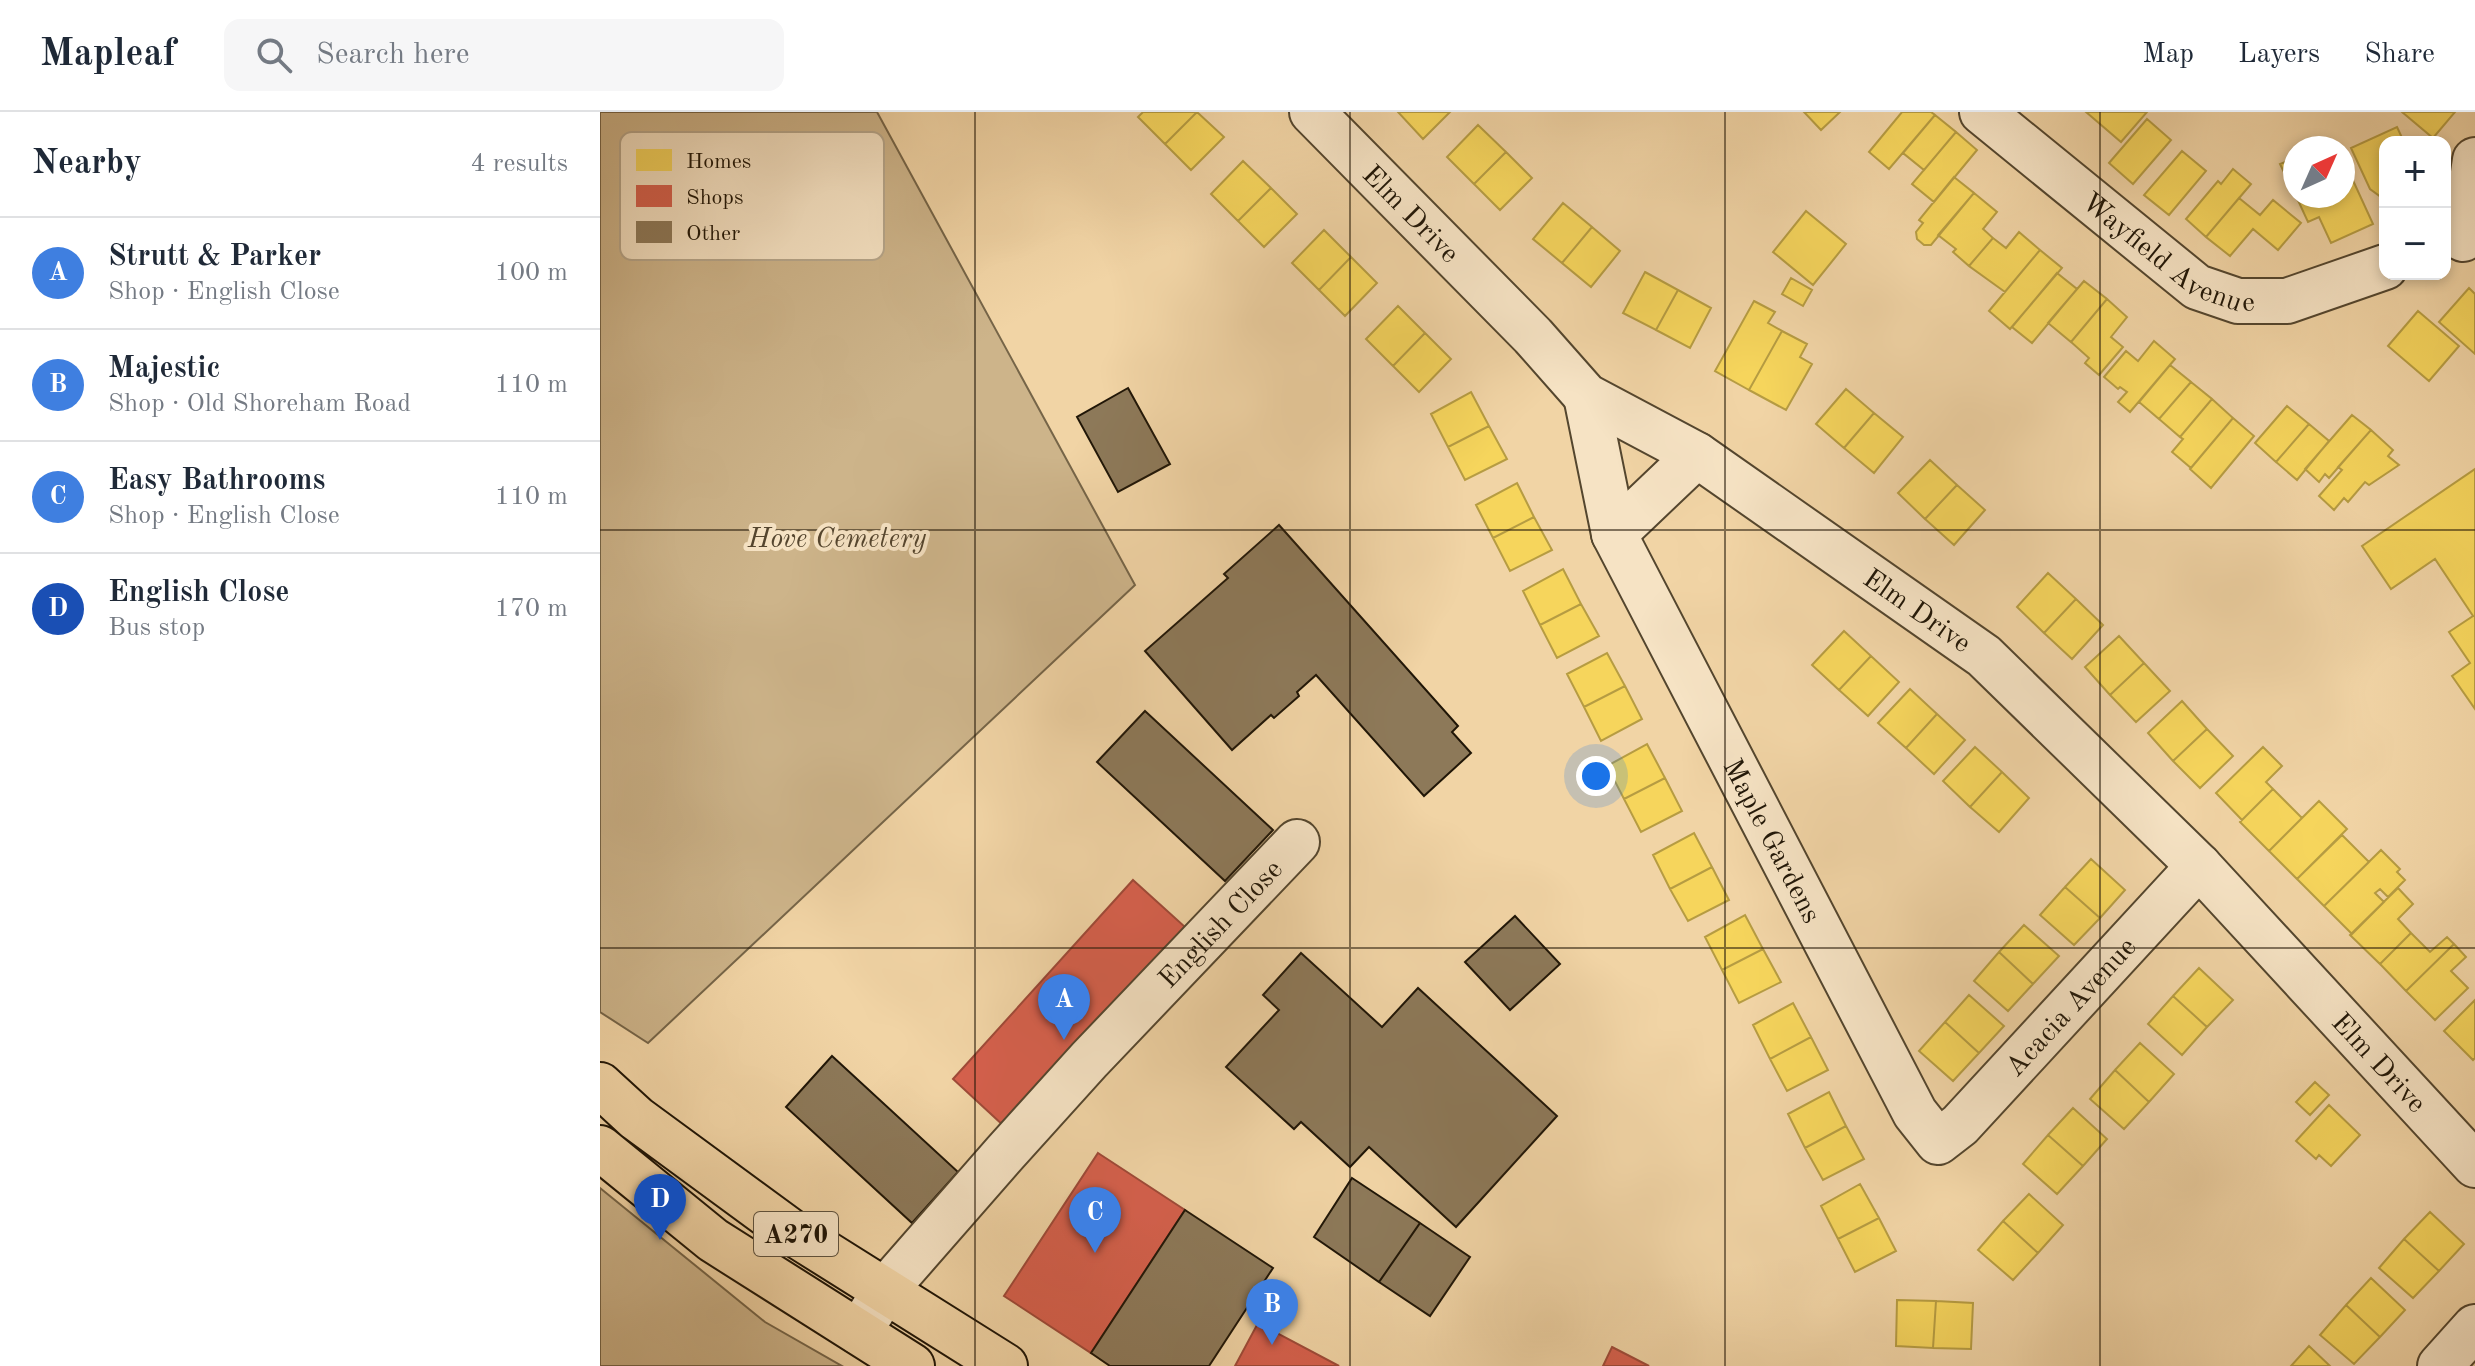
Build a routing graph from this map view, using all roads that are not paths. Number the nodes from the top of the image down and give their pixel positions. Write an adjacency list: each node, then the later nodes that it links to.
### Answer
1 (1312, 112): 6 (street, Elm Drive)
2 (1982, 112): 5 (street, Wayfield Avenue)
3 (2475, 160): 4 (street)
4 (2461, 245)
5 (2379, 269)
6 (1586, 396): 7 (street, Elm Drive); 8 (street, Maple Gardens)
7 (1697, 455): 8 (street); 10 (street, Elm Drive)
8 (1614, 534): 12 (street, Maple Gardens)
9 (1297, 842): 15 (street, English Close)
10 (2199, 866): 12 (street, Acacia Avenue); 14 (street, Elm Drive)
11 (600, 1085): 15 (main road, A270)
12 (1938, 1142)
13 (600, 1148): 17 (main road, A270)
14 (2475, 1165)
15 (886, 1289): 17 (street, English Close); 19 (main road, A270)
16 (2475, 1327): 20 (street)
17 (859, 1332): 18 (main road, A270)
18 (912, 1366)
19 (1005, 1366)
20 (2440, 1366)

